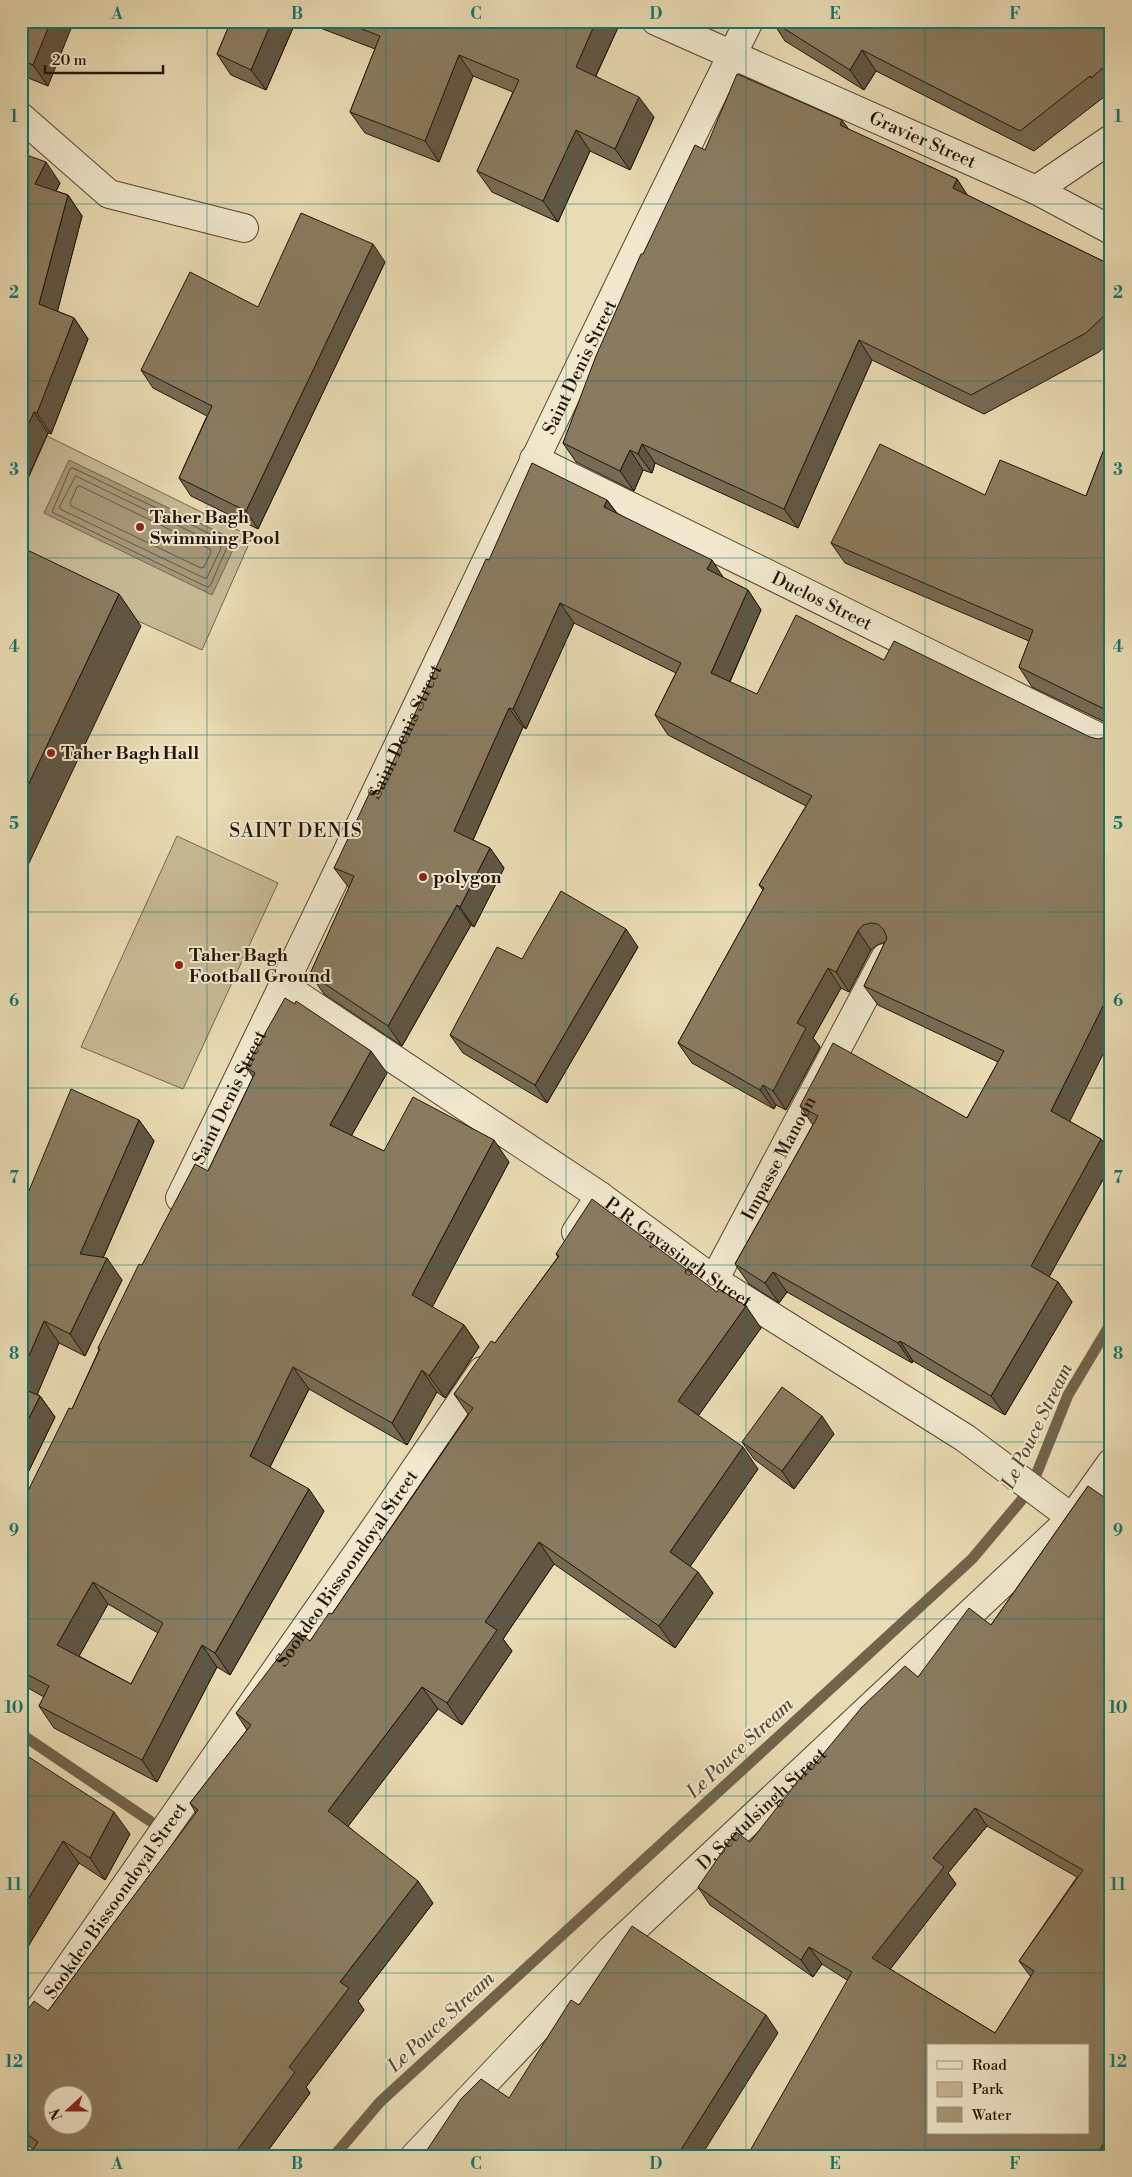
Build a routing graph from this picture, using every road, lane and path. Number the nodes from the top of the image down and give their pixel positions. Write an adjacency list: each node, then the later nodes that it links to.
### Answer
1 (656, 21): 3 (street, Gravier Street)
2 (749, 21): 3 (street, Saint Denis Street)
3 (732, 54): 6 (street, Gravier Street); 9 (street, Saint Denis Street)
4 (21, 117): 7 (street)
5 (1111, 139): 6 (street)
6 (1036, 190): 8 (street, Gravier Street)
7 (244, 228)
8 (1111, 230)
9 (534, 459): 10 (street, Duclos Street); 12 (street, Saint Denis Street)
10 (1111, 743)
11 (884, 958): 16 (street, Impasse Manoon)
12 (284, 986): 13 (street, P. R. Gayasingh Street); 14 (street, Saint Denis Street)
13 (600, 1196): 15 (street); 16 (street, P. R. Gayasingh Street)
14 (170, 1219)
15 (561, 1254)
16 (714, 1280): 19 (street, P. R. Gayasingh Street)
17 (494, 1353): 20 (street, Sookdeo Bissoondoyal Street)
18 (1111, 1464): 19 (street, D. Seetulsingh Street)
19 (1072, 1518): 21 (street, D. Seetulsingh Street)
20 (21, 2036)
21 (415, 2156)

